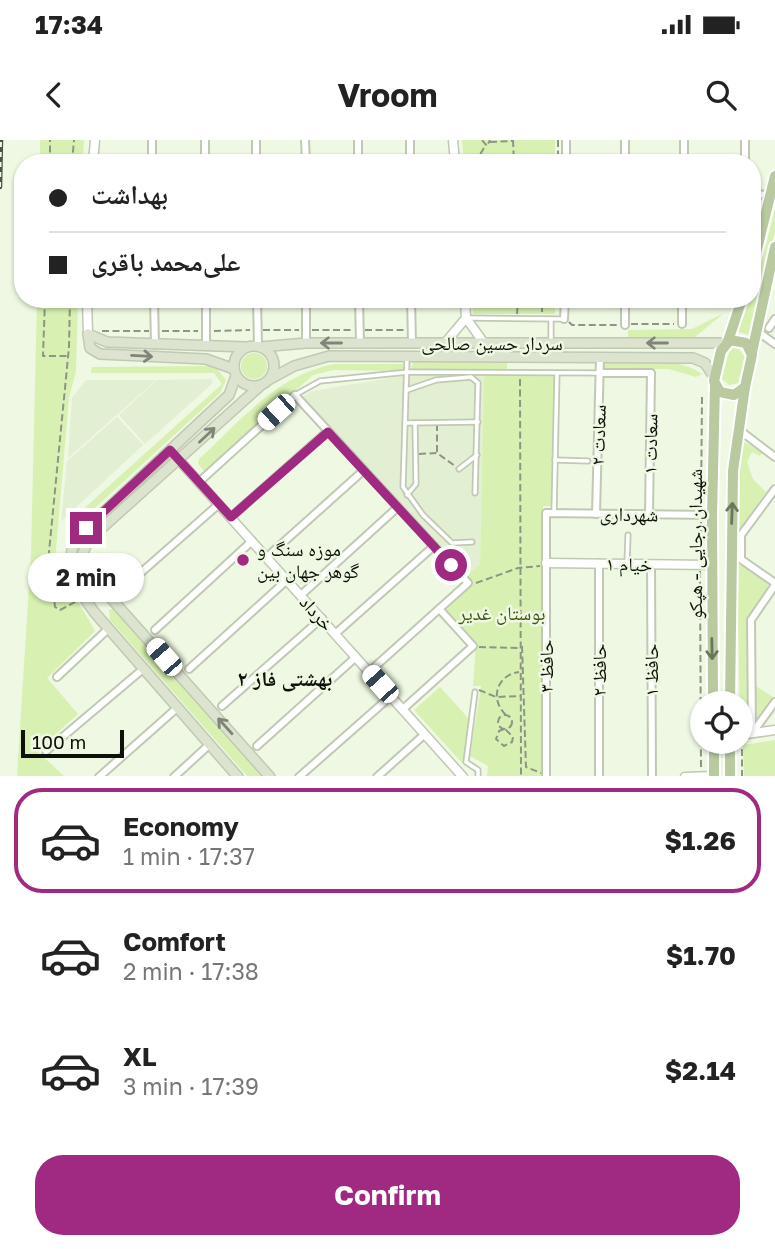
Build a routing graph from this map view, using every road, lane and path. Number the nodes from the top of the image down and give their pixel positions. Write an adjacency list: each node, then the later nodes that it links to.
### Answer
1 (482, 140): 4 (path)
2 (513, 140): 3 (path)
3 (490, 141): 4 (path)
4 (485, 146): 5 (path)
5 (480, 154)
6 (775, 176): 8 (main road)
7 (761, 194): 8 (street)
8 (771, 195): 9 (main road)
9 (761, 234)
10 (775, 247): 40 (main road, شهیدان رجایی - هپکو)
11 (45, 308): 59 (path)
12 (70, 308): 41 (path)
13 (87, 308): 44 (street)
14 (154, 308): 42 (street)
15 (205, 308): 43 (street)
16 (257, 308): 36 (street)
17 (306, 308): 37 (street)
18 (359, 308): 38 (street)
19 (411, 308): 39 (street)
20 (465, 308): 27 (street)
21 (518, 308): 28 (path)
22 (542, 308): 29 (path)
23 (565, 308): 31 (street)
24 (625, 308): 34 (street)
25 (682, 308): 33 (street)
26 (739, 308): 45 (main road, شهیدان رجایی - هپکو)
27 (466, 318): 28 (lane); 49 (street); 50 (street)
28 (517, 319): 29 (lane)
29 (541, 319): 30 (lane)
30 (551, 319): 31 (lane); 51 (lane)
31 (565, 319)
32 (775, 319): 35 (street)
33 (682, 324)
34 (625, 325)
35 (769, 328)
36 (258, 330): 37 (path); 43 (path); 55 (street)
37 (306, 330): 38 (path); 46 (street)
38 (360, 330): 39 (path); 47 (street)
39 (411, 330): 48 (street)
40 (756, 330): 53 (street); 58 (main road, شهیدان رجایی - هپکو)
41 (69, 331): 44 (path); 59 (path)
42 (155, 331): 43 (path); 44 (path); 54 (street)
43 (206, 331): 56 (street)
44 (88, 332): 54 (main road); 64 (main road, one-way to 64)
45 (726, 342): 52 (main road, سردار حسین صالحی); 58 (main road); 69 (main road, شهیدان رجایی - هپکو)
46 (306, 343): 47 (main road, سردار حسین صالحی, one-way to 46); 55 (main road, سردار حسین صالحی)
47 (360, 343): 48 (main road, سردار حسین صالحی)
48 (412, 343): 49 (main road, سردار حسین صالحی)
49 (445, 343): 50 (main road, سردار حسین صالحی)
50 (484, 343): 51 (main road, سردار حسین صالحی)
51 (551, 343): 52 (main road, سردار حسین صالحی, one-way to 51)
52 (687, 343): 62 (main road)
53 (775, 344)
54 (155, 345): 56 (main road)
55 (259, 346): 57 (main road); 68 (main road)
56 (206, 347): 57 (main road)
57 (246, 347): 64 (main road)
58 (752, 355): 71 (main road, شهیدان رجایی - هپکو)
59 (68, 356): 122 (path)
60 (407, 356): 61 (main road, سردار حسین صالحی); 63 (lane); 68 (main road, سردار حسین صالحی)
61 (600, 357): 62 (main road, سردار حسین صالحی); 67 (street, سعادت ۲)
62 (685, 358): 69 (main road)
63 (408, 372): 65 (lane); 72 (lane); 73 (lane)
64 (235, 373): 70 (main road); 82 (main road)
65 (519, 373): 66 (lane); 114 (path)
66 (557, 373): 67 (lane); 88 (lane)
67 (600, 373): 99 (street, سعادت ۲); 100 (street, سعادت ۱)
68 (270, 379): 70 (main road)
69 (715, 381): 71 (main road); 101 (main road, شهیدان رجایی - هپکو)
70 (259, 387): 87 (main road, one-way to 70)
71 (745, 387): 79 (main road, شهیدان رجایی - هپکو)
72 (407, 390): 75 (lane); 76 (lane)
73 (295, 395): 80 (street); 92 (street)
74 (702, 395): 101 (path)
75 (478, 422): 78 (lane); 86 (lane)
76 (405, 423): 77 (lane); 95 (lane)
77 (415, 423): 78 (lane); 84 (lane)
78 (437, 423): 83 (path)
79 (738, 429): 85 (street); 108 (main road, شهیدان رجایی - هپکو, one-way to 79)
80 (328, 432): 91 (street); 102 (street)
81 (775, 445): 85 (street)
82 (170, 450): 87 (street, خرداد); 122 (main road)
83 (437, 453): 84 (path); 90 (path)
84 (416, 454): 95 (lane)
85 (772, 454)
86 (477, 455): 90 (lane); 94 (lane)
87 (180, 460): 92 (street, خرداد); 119 (main road)
88 (555, 460): 89 (lane); 98 (lane)
89 (588, 461)
90 (459, 469)
91 (364, 470): 97 (street); 107 (street)
92 (199, 482): 96 (street, خرداد)
93 (775, 489): 108 (street)
94 (475, 493)
95 (407, 495): 105 (lane)
96 (219, 504): 102 (street, خرداد); 120 (street)
97 (398, 507): 106 (street); 121 (street)
98 (550, 513): 99 (street, شهرداری); 109 (street, حافظ ۳)
99 (596, 514): 100 (street, شهرداری)
100 (649, 514): 101 (street, شهرداری)
101 (706, 515): 113 (main road, شهیدان رجایی - هپکو); 113 (path)
102 (231, 517): 104 (street, خرداد)
103 (628, 535): 111 (lane)
104 (252, 541): 107 (street, خرداد); 128 (street)
105 (472, 542)
106 (434, 546): 118 (street); 129 (street)
107 (267, 558): 116 (street, خرداد)
108 (736, 558): 117 (street); 139 (main road, شهیدان رجایی - هپکو)
109 (546, 563): 110 (street, خیام ۱); 114 (path); 165 (street, حافظ ۳)
110 (599, 563): 111 (street, خیام ۱); 175 (street, حافظ ۲)
111 (627, 564): 112 (street, خیام ۱)
112 (651, 564): 113 (street, خیام ۱); 176 (street, حافظ ۱)
113 (706, 565): 138 (main road, شهیدان رجایی - هپکو, one-way to 138); 178 (path)
114 (518, 568): 118 (path); 131 (path)
115 (775, 572): 117 (street)
116 (287, 580): 121 (street, خرداد); 134 (street)
117 (773, 582): 140 (street)
118 (468, 583): 135 (street)
119 (100, 585): 122 (main road); 123 (main road)
120 (120, 591)
121 (301, 595): 126 (street, خرداد)
122 (84, 597): 125 (main road)
123 (112, 599): 125 (main road); 169 (main road, one-way to 123)
124 (442, 612): 130 (street)
125 (94, 613): 127 (main road)
126 (322, 618): 129 (street, خرداد); 146 (street)
127 (107, 629): 133 (main road); 137 (street)
128 (155, 630)
129 (335, 634): 132 (street, خرداد)
130 (472, 646): 131 (path); 148 (street)
131 (520, 647): 136 (path); 163 (path)
132 (356, 657): 135 (street, خرداد); 158 (street)
133 (143, 669): 147 (main road); 159 (street)
134 (189, 669)
135 (369, 672): 142 (street, خرداد)
136 (520, 672): 143 (path); 144 (path)
137 (57, 677)
138 (712, 691)
139 (731, 691)
140 (752, 691)
141 (475, 692): 144 (path); 172 (lane)
142 (391, 696): 148 (street, خرداد); 170 (street)
143 (521, 696): 144 (path); 156 (path)
144 (496, 697): 149 (path)
145 (775, 702): 152 (street)
146 (222, 706)
147 (177, 708): 157 (main road); 166 (street)
148 (403, 709): 154 (street, خرداد)
149 (506, 715): 150 (path); 150 (path)
150 (505, 729): 155 (path); 155 (path)
151 (775, 730): 153 (street)
152 (753, 732)
153 (753, 733)
154 (425, 734): 164 (street, خرداد); 171 (street)
155 (513, 737): 156 (path)
156 (522, 738): 173 (path)
157 (210, 744): 167 (street); 168 (main road)
158 (257, 746)
159 (46, 751)
160 (713, 754): 179 (main road)
161 (730, 754): 180 (main road)
162 (742, 754): 181 (path)
163 (536, 773): 165 (path); 174 (path)
164 (458, 775)
165 (546, 775)
166 (99, 776)
167 (174, 776)
168 (239, 776)
169 (270, 776)
170 (299, 776)
171 (377, 776)
172 (478, 776)
173 (521, 776)
174 (533, 776)
175 (599, 776)
176 (652, 776)
177 (685, 776): 178 (street)
178 (701, 776): 179 (street)
179 (714, 776)
180 (730, 776)
181 (743, 776)

